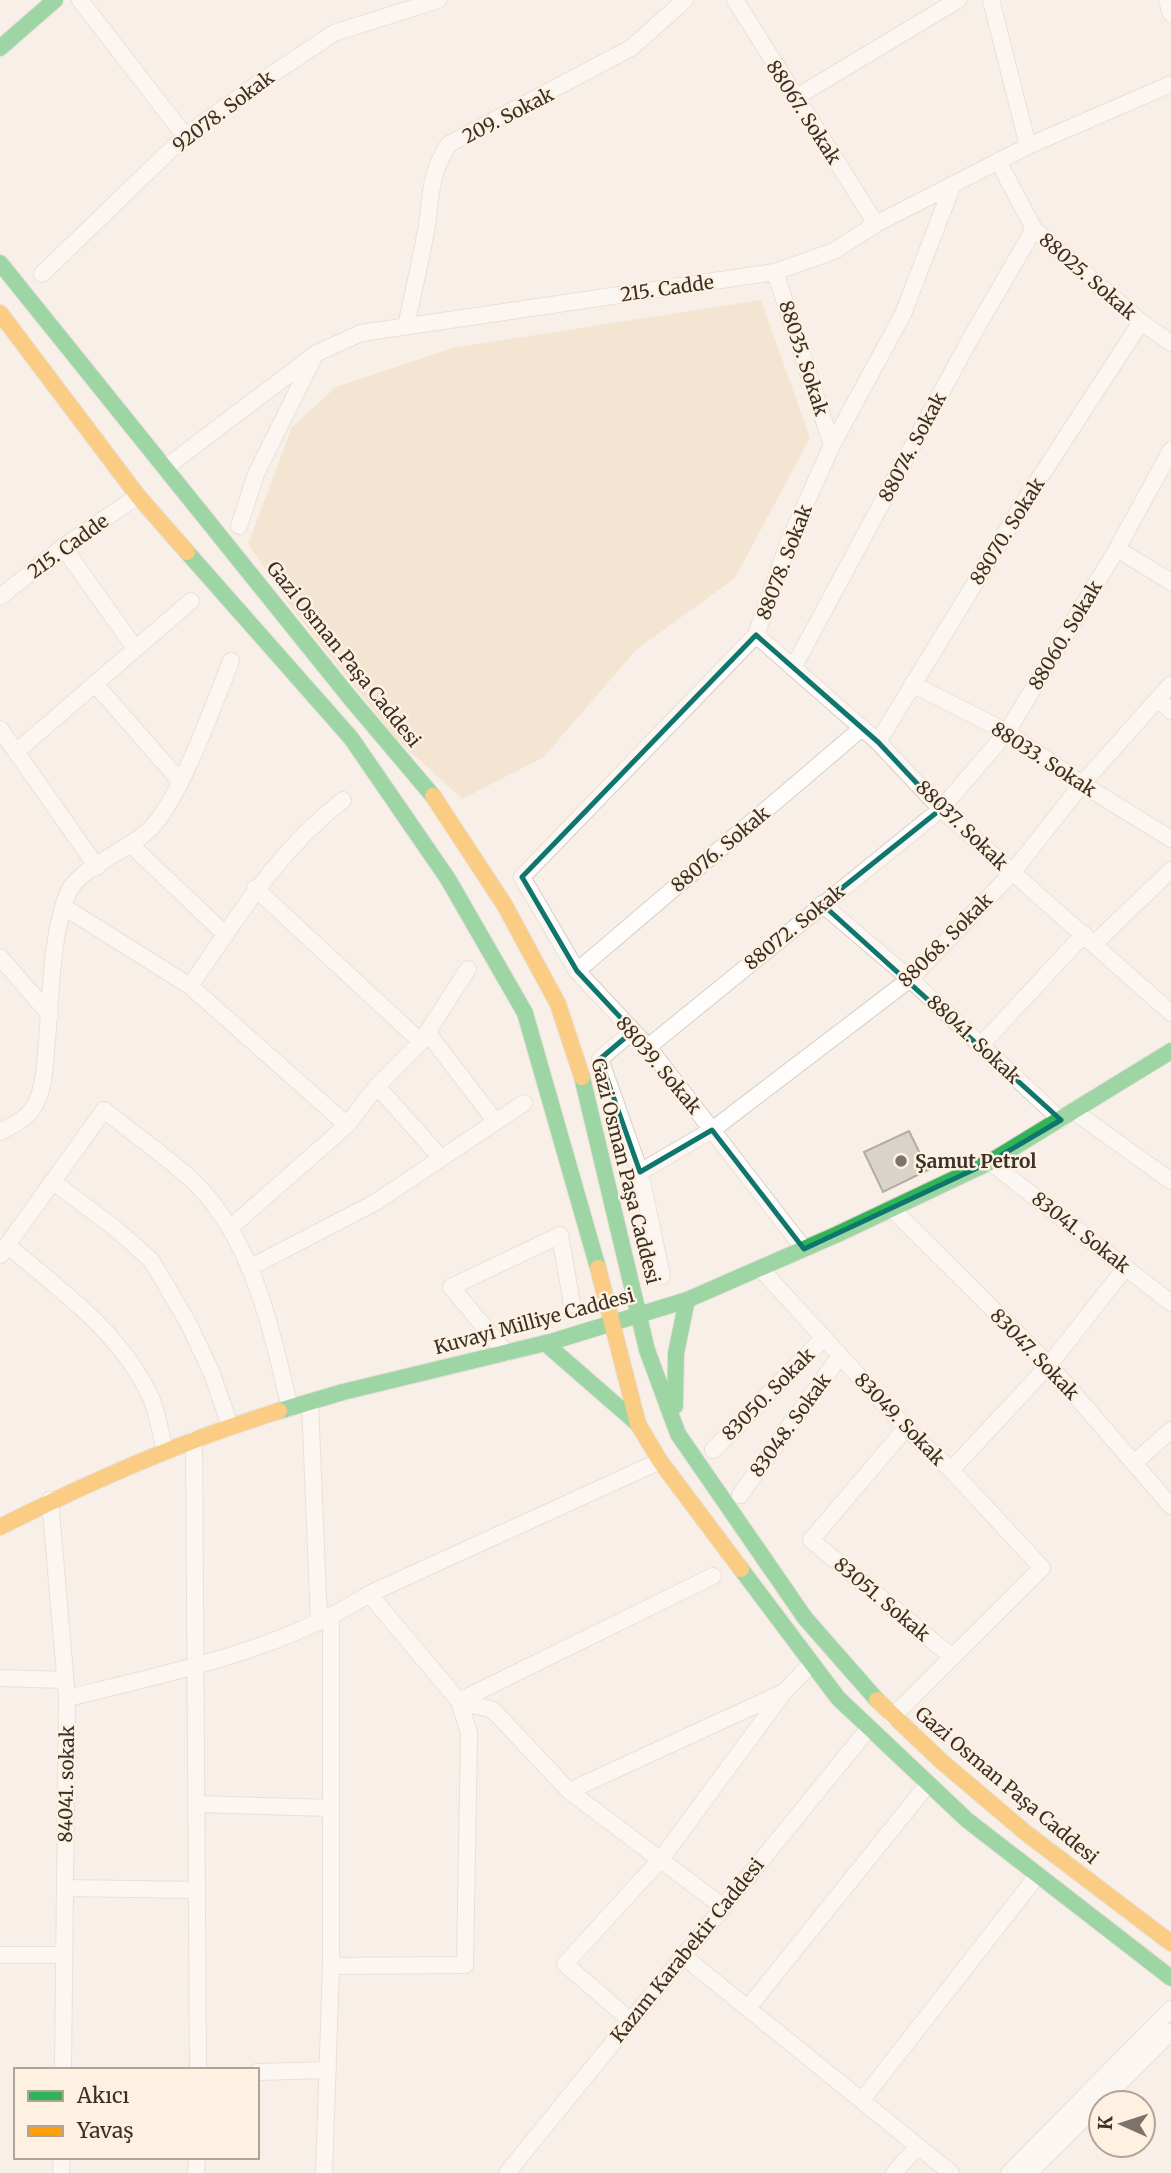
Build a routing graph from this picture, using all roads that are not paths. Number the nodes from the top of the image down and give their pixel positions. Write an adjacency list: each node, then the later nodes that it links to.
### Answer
1 (55, 0): 10 (main road)
2 (80, 0): 13 (street)
3 (438, 0): 13 (street, 92078. Sokak)
4 (685, 0): 24 (street, 209. Sokak)
5 (735, 0): 12 (street, 88067. Sokak)
6 (958, 0): 12 (street)
7 (991, 0): 14 (street)
8 (1167, 0): 9 (street)
9 (1171, 13)
10 (0, 48)
11 (1171, 84): 14 (street, 215. Cadde)
12 (795, 98): 17 (street, 88067. Sokak)
13 (185, 136): 21 (street, 92078. Sokak)
14 (1028, 146): 15 (street, 215. Cadde)
15 (998, 161): 16 (street, 215. Cadde); 18 (street, 88025. Sokak)
16 (953, 184): 17 (street, 215. Cadde); 27 (street, 88078. Sokak)
17 (876, 223): 20 (street, 215. Cadde)
18 (1034, 229): 23 (street, 88025. Sokak); 40 (street, 88074. Sokak)
19 (0, 263): 29 (main road, Gazi Osman Paşa Caddesi)
20 (775, 272): 24 (street, 215. Cadde); 27 (street, 88035. Sokak)
21 (42, 274)
22 (0, 313): 30 (main road)
23 (1141, 322): 25 (street, 88025. Sokak); 41 (street, 88070. Sokak)
24 (406, 326): 26 (street, 215. Cadde)
25 (1171, 343)
26 (317, 353): 29 (street, 215. Cadde); 31 (street)
27 (832, 445): 37 (street, 88078. Sokak)
28 (1171, 450): 33 (street, 88060. Sokak)
29 (165, 467): 101 (main road, Gazi Osman Paşa Caddesi)
30 (138, 496): 32 (street, 215. Cadde); 102 (main road)
31 (239, 526)
32 (64, 547): 35 (street, 215. Cadde); 38 (street)
33 (1116, 549): 34 (street); 48 (street, 88060. Sokak)
34 (1171, 582)
35 (0, 597)
36 (191, 601): 38 (street)
37 (756, 635): 40 (street, 88037. Sokak); 60 (street, 88078. Sokak)
38 (135, 648): 43 (street)
39 (231, 661): 51 (street)
40 (793, 668): 46 (street, 88037. Sokak)
41 (912, 684): 48 (street, 88033. Sokak); 49 (street, 88070. Sokak)
42 (1171, 684): 44 (street, 88068. Sokak)
43 (96, 685): 50 (street); 51 (street)
44 (1158, 699): 45 (street); 52 (street, 88068. Sokak)
45 (1171, 711)
46 (862, 728): 49 (street, 88037. Sokak); 68 (street, 88076. Sokak)
47 (0, 729): 50 (street)
48 (1007, 732): 52 (street, 88033. Sokak); 54 (street, 88060. Sokak)
49 (878, 742): 54 (street, 88037. Sokak)
50 (16, 752): 57 (street)
51 (180, 781): 56 (street)
52 (1082, 784): 55 (street, 88033. Sokak); 59 (street, 88068. Sokak)
53 (343, 800): 61 (street)
54 (941, 809): 59 (street, 88037. Sokak); 62 (street, 88072. Sokak)
55 (1171, 839)
56 (131, 845): 57 (street); 64 (street)
57 (97, 867): 63 (street)
58 (1171, 870): 65 (street)
59 (1012, 873): 65 (street, 88037. Sokak); 69 (street, 88068. Sokak)
60 (522, 877): 68 (street, 88039. Sokak)
61 (255, 888): 64 (street); 74 (street)
62 (822, 904): 69 (street, 88041. Sokak); 76 (street, 88072. Sokak)
63 (64, 907): 70 (street); 72 (street)
64 (226, 935): 70 (street)
65 (1089, 939): 71 (street, 88037. Sokak); 75 (street)
66 (0, 957): 72 (street)
67 (468, 969): 74 (street)
68 (577, 971): 73 (street, 88039. Sokak)
69 (909, 979): 75 (street, 88041. Sokak); 83 (street, 88068. Sokak)
70 (190, 986): 82 (street)
71 (1171, 1013)
72 (50, 1015): 84 (street)
73 (633, 1031): 76 (street, 88039. Sokak); 87 (street)
74 (424, 1037): 78 (street); 81 (street)
75 (981, 1045): 80 (street, 88041. Sokak)
76 (648, 1047): 83 (street, 88039. Sokak)
77 (1171, 1051): 80 (main road, Kuvayi Milliye Caddesi)
78 (377, 1086): 82 (street); 85 (street)
79 (524, 1103): 81 (street)
80 (1068, 1116): 86 (main road, Kuvayi Milliye Caddesi); 89 (street, 88041. Sokak)
81 (496, 1122): 85 (street)
82 (347, 1125): 91 (street)
83 (712, 1129): 87 (street, 88068. Sokak); 93 (street, 88039. Sokak)
84 (0, 1132)
85 (441, 1158): 95 (street)
86 (990, 1162): 90 (main road, Kuvayi Milliye Caddesi); 94 (street, 83041. Sokak)
87 (640, 1172): 97 (street)
88 (52, 1181): 91 (street); 92 (street); 111 (street)
89 (1171, 1181)
90 (892, 1209): 93 (main road, Kuvayi Milliye Caddesi); 107 (street, 83047. Sokak)
91 (230, 1228): 95 (street)
92 (5, 1241): 116 (street)
93 (804, 1249): 96 (main road, Kuvayi Milliye Caddesi)
94 (1126, 1267): 99 (street, 83041. Sokak); 107 (street)
95 (249, 1268): 109 (street)
96 (760, 1268): 98 (main road, Kuvayi Milliye Caddesi); 103 (street, 83049. Sokak)
97 (662, 1276)
98 (687, 1300): 101 (main road, Kuvayi Milliye Caddesi); 114 (main road)
99 (1171, 1303)
100 (572, 1304): 105 (street)
101 (639, 1315): 102 (main road, Kuvayi Milliye Caddesi); 114 (main road, Gazi Osman Paşa Caddesi)
102 (612, 1323): 104 (main road, Kuvayi Milliye Caddesi); 110 (main road)
103 (824, 1338): 106 (street, 83049. Sokak); 117 (street, 83050. Sokak)
104 (545, 1343): 105 (main road, Kuvayi Milliye Caddesi); 110 (main road)
105 (506, 1353): 108 (main road, Kuvayi Milliye Caddesi)
106 (840, 1356): 112 (street, 83049. Sokak); 121 (street, 83048. Sokak)
107 (1049, 1365): 119 (street, 83047. Sokak); 120 (street)
108 (310, 1402): 109 (main road, Kuvayi Milliye Caddesi); 127 (street)
109 (290, 1408): 111 (main road, Kuvayi Milliye Caddesi)
110 (638, 1424): 118 (main road)
111 (230, 1426): 115 (main road, Kuvayi Milliye Caddesi)
112 (906, 1428): 120 (street, 83049. Sokak); 128 (street, 83051. Sokak)
113 (1171, 1430): 119 (street)
114 (678, 1434): 136 (main road, Gazi Osman Paşa Caddesi)
115 (194, 1439): 116 (main road, Kuvayi Milliye Caddesi); 130 (street)
116 (165, 1450): 122 (main road, Kuvayi Milliye Caddesi)
117 (713, 1450)
118 (660, 1461): 126 (street); 129 (main road)
119 (1134, 1463): 123 (street, 83047. Sokak)
120 (951, 1471): 128 (street, 83049. Sokak)
121 (740, 1495)
122 (50, 1500): 124 (main road, Kuvayi Milliye Caddesi); 132 (street, 84041. sokak)
123 (1171, 1506)
124 (0, 1527)
125 (713, 1576): 135 (street)
126 (369, 1594): 127 (street); 135 (street)
127 (325, 1620): 130 (street); 141 (street)
128 (952, 1657): 136 (street)
129 (812, 1663): 133 (street); 137 (main road)
130 (195, 1666): 134 (street); 140 (street)
131 (0, 1678): 132 (street)
132 (65, 1680): 134 (street, 84041. sokak)
133 (784, 1692): 139 (street); 142 (street)
134 (67, 1698): 144 (street, 84041. sokak)
135 (459, 1701): 139 (street); 151 (street)
136 (892, 1717): 147 (main road, Gazi Osman Paşa Caddesi)
137 (869, 1728): 138 (main road); 146 (street, Kazım Karabekir Caddesi)
138 (928, 1784): 143 (main road); 153 (street)
139 (569, 1791): 142 (street)
140 (197, 1804): 141 (street); 145 (street)
141 (330, 1808): 151 (street)
142 (661, 1858): 146 (street); 155 (street)
143 (1037, 1876): 152 (main road); 161 (street)
144 (65, 1888): 145 (street); 149 (street, 84041. sokak)
145 (197, 1890): 158 (street)
146 (722, 1906): 150 (street, Kazım Karabekir Caddesi)
147 (1171, 1943)
148 (0, 1955): 149 (street)
149 (64, 1955): 157 (street, 84041. sokak)
150 (682, 1955): 153 (street); 155 (street, Kazım Karabekir Caddesi)
151 (331, 1966): 159 (street)
152 (1171, 1978)
153 (748, 2008): 161 (street)
154 (1171, 2009): 168 (street)
155 (630, 2020): 163 (street, Kazım Karabekir Caddesi)
156 (1171, 2032): 169 (street)
157 (63, 2068)
158 (198, 2068)
159 (328, 2070): 160 (street); 164 (street)
160 (259, 2072)
161 (862, 2101): 162 (street)
162 (918, 2146): 166 (street); 167 (street)
163 (513, 2167): 165 (street)
164 (324, 2173)
165 (530, 2173)
166 (894, 2173)
167 (951, 2173)
168 (1009, 2173)
169 (1029, 2173)

